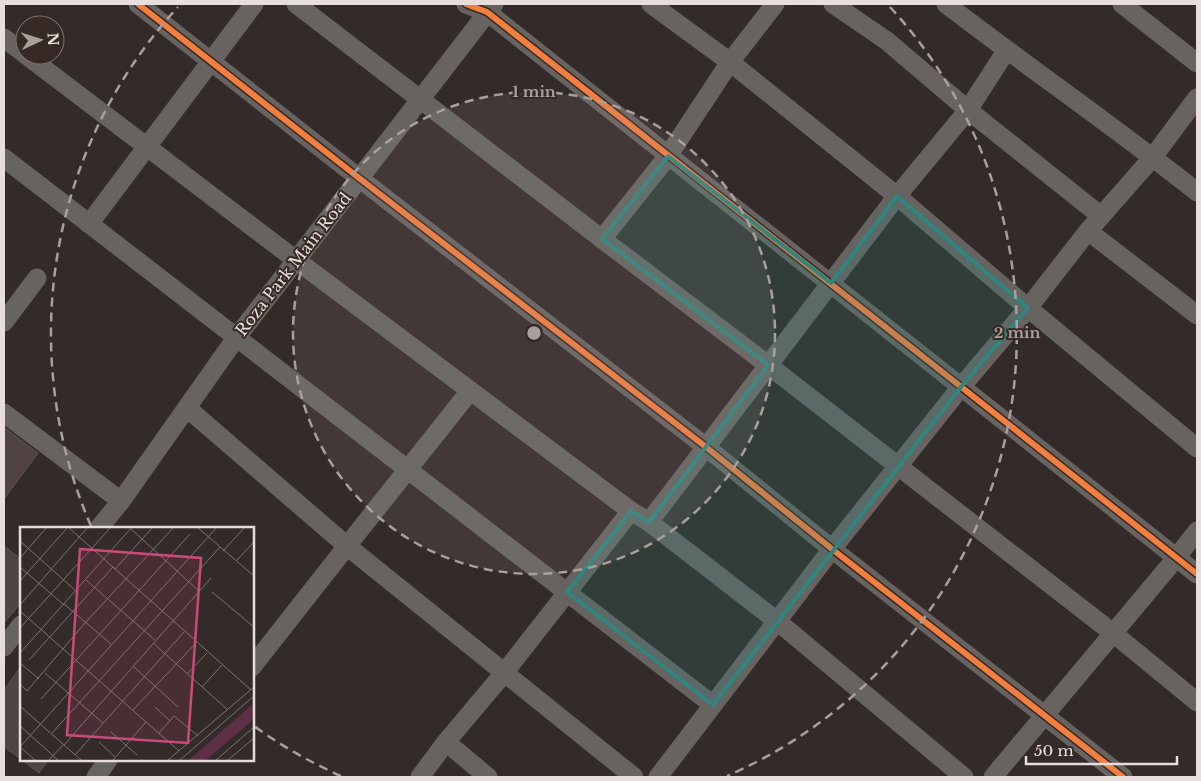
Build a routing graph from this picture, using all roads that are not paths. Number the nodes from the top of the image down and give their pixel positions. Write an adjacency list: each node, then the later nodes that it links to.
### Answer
1 (138, 4): 14 (street)
2 (254, 4): 14 (street)
3 (296, 4): 19 (street)
4 (466, 4): 10 (street)
5 (651, 4): 15 (street)
6 (774, 4): 15 (street)
7 (834, 4): 20 (street)
8 (946, 4): 13 (street)
9 (1122, 4): 16 (street)
10 (491, 8): 19 (street, Roza Park Main Road); 22 (street)
11 (4, 38): 12 (street)
12 (15, 46)
13 (1006, 51): 20 (street); 23 (street)
14 (211, 61): 21 (street); 25 (street)
15 (730, 62): 22 (street); 27 (street)
16 (1197, 64)
17 (39, 65): 21 (street)
18 (1197, 98): 23 (street)
19 (420, 99): 25 (street, Roza Park Main Road); 31 (street)
20 (968, 110): 27 (street); 28 (street)
21 (147, 147): 29 (street); 32 (street)
22 (668, 156): 31 (street); 34 (street)
23 (1153, 157): 26 (street); 28 (street)
24 (4, 158): 29 (street)
25 (359, 178): 32 (street, Roza Park Main Road); 44 (street)
26 (1197, 192)
27 (897, 196): 34 (street); 35 (street)
28 (1101, 216): 30 (street)
29 (89, 224): 38 (street)
30 (1088, 231): 35 (street); 36 (street)
31 (602, 239): 39 (street)
32 (296, 260): 38 (street, Roza Park Main Road); 41 (street)
33 (37, 278): 37 (street)
34 (831, 283): 39 (street); 40 (street)
35 (1028, 308): 40 (street); 45 (street)
36 (1197, 315)
37 (4, 322)
38 (236, 338): 42 (street, Roza Park Main Road); 47 (street)
39 (768, 365): 44 (street); 46 (street)
40 (961, 387): 46 (street); 55 (street)
41 (470, 390): 47 (street); 49 (street)
42 (186, 408): 48 (street, Roza Park Main Road); 53 (street)
43 (4, 413): 48 (street)
44 (706, 447): 50 (street); 54 (street)
45 (1197, 448)
46 (898, 467): 54 (street); 60 (street)
47 (407, 469): 53 (street); 57 (street)
48 (121, 501): 51 (street, Roza Park Main Road)
49 (631, 511): 50 (street); 57 (street)
50 (648, 522): 58 (street)
51 (99, 527)
52 (1197, 531): 55 (street)
53 (347, 546): 62 (street); 63 (street)
54 (832, 549): 58 (street); 66 (street)
55 (1176, 558): 56 (street); 60 (street)
56 (1197, 574)
57 (567, 592): 63 (street); 65 (street)
58 (778, 621): 65 (street); 74 (street)
59 (20, 626): 61 (street)
60 (1113, 633): 64 (street); 66 (street)
61 (4, 647)
62 (254, 665)
63 (504, 672): 67 (street); 72 (street)
64 (1197, 702)
65 (713, 705): 73 (street)
66 (1045, 716): 75 (street); 76 (street)
67 (446, 742): 70 (street); 71 (street)
68 (107, 761): 69 (street)
69 (96, 777)
70 (420, 777)
71 (488, 777)
72 (634, 777)
73 (658, 777)
74 (964, 777)
75 (993, 777)
76 (1123, 777)

